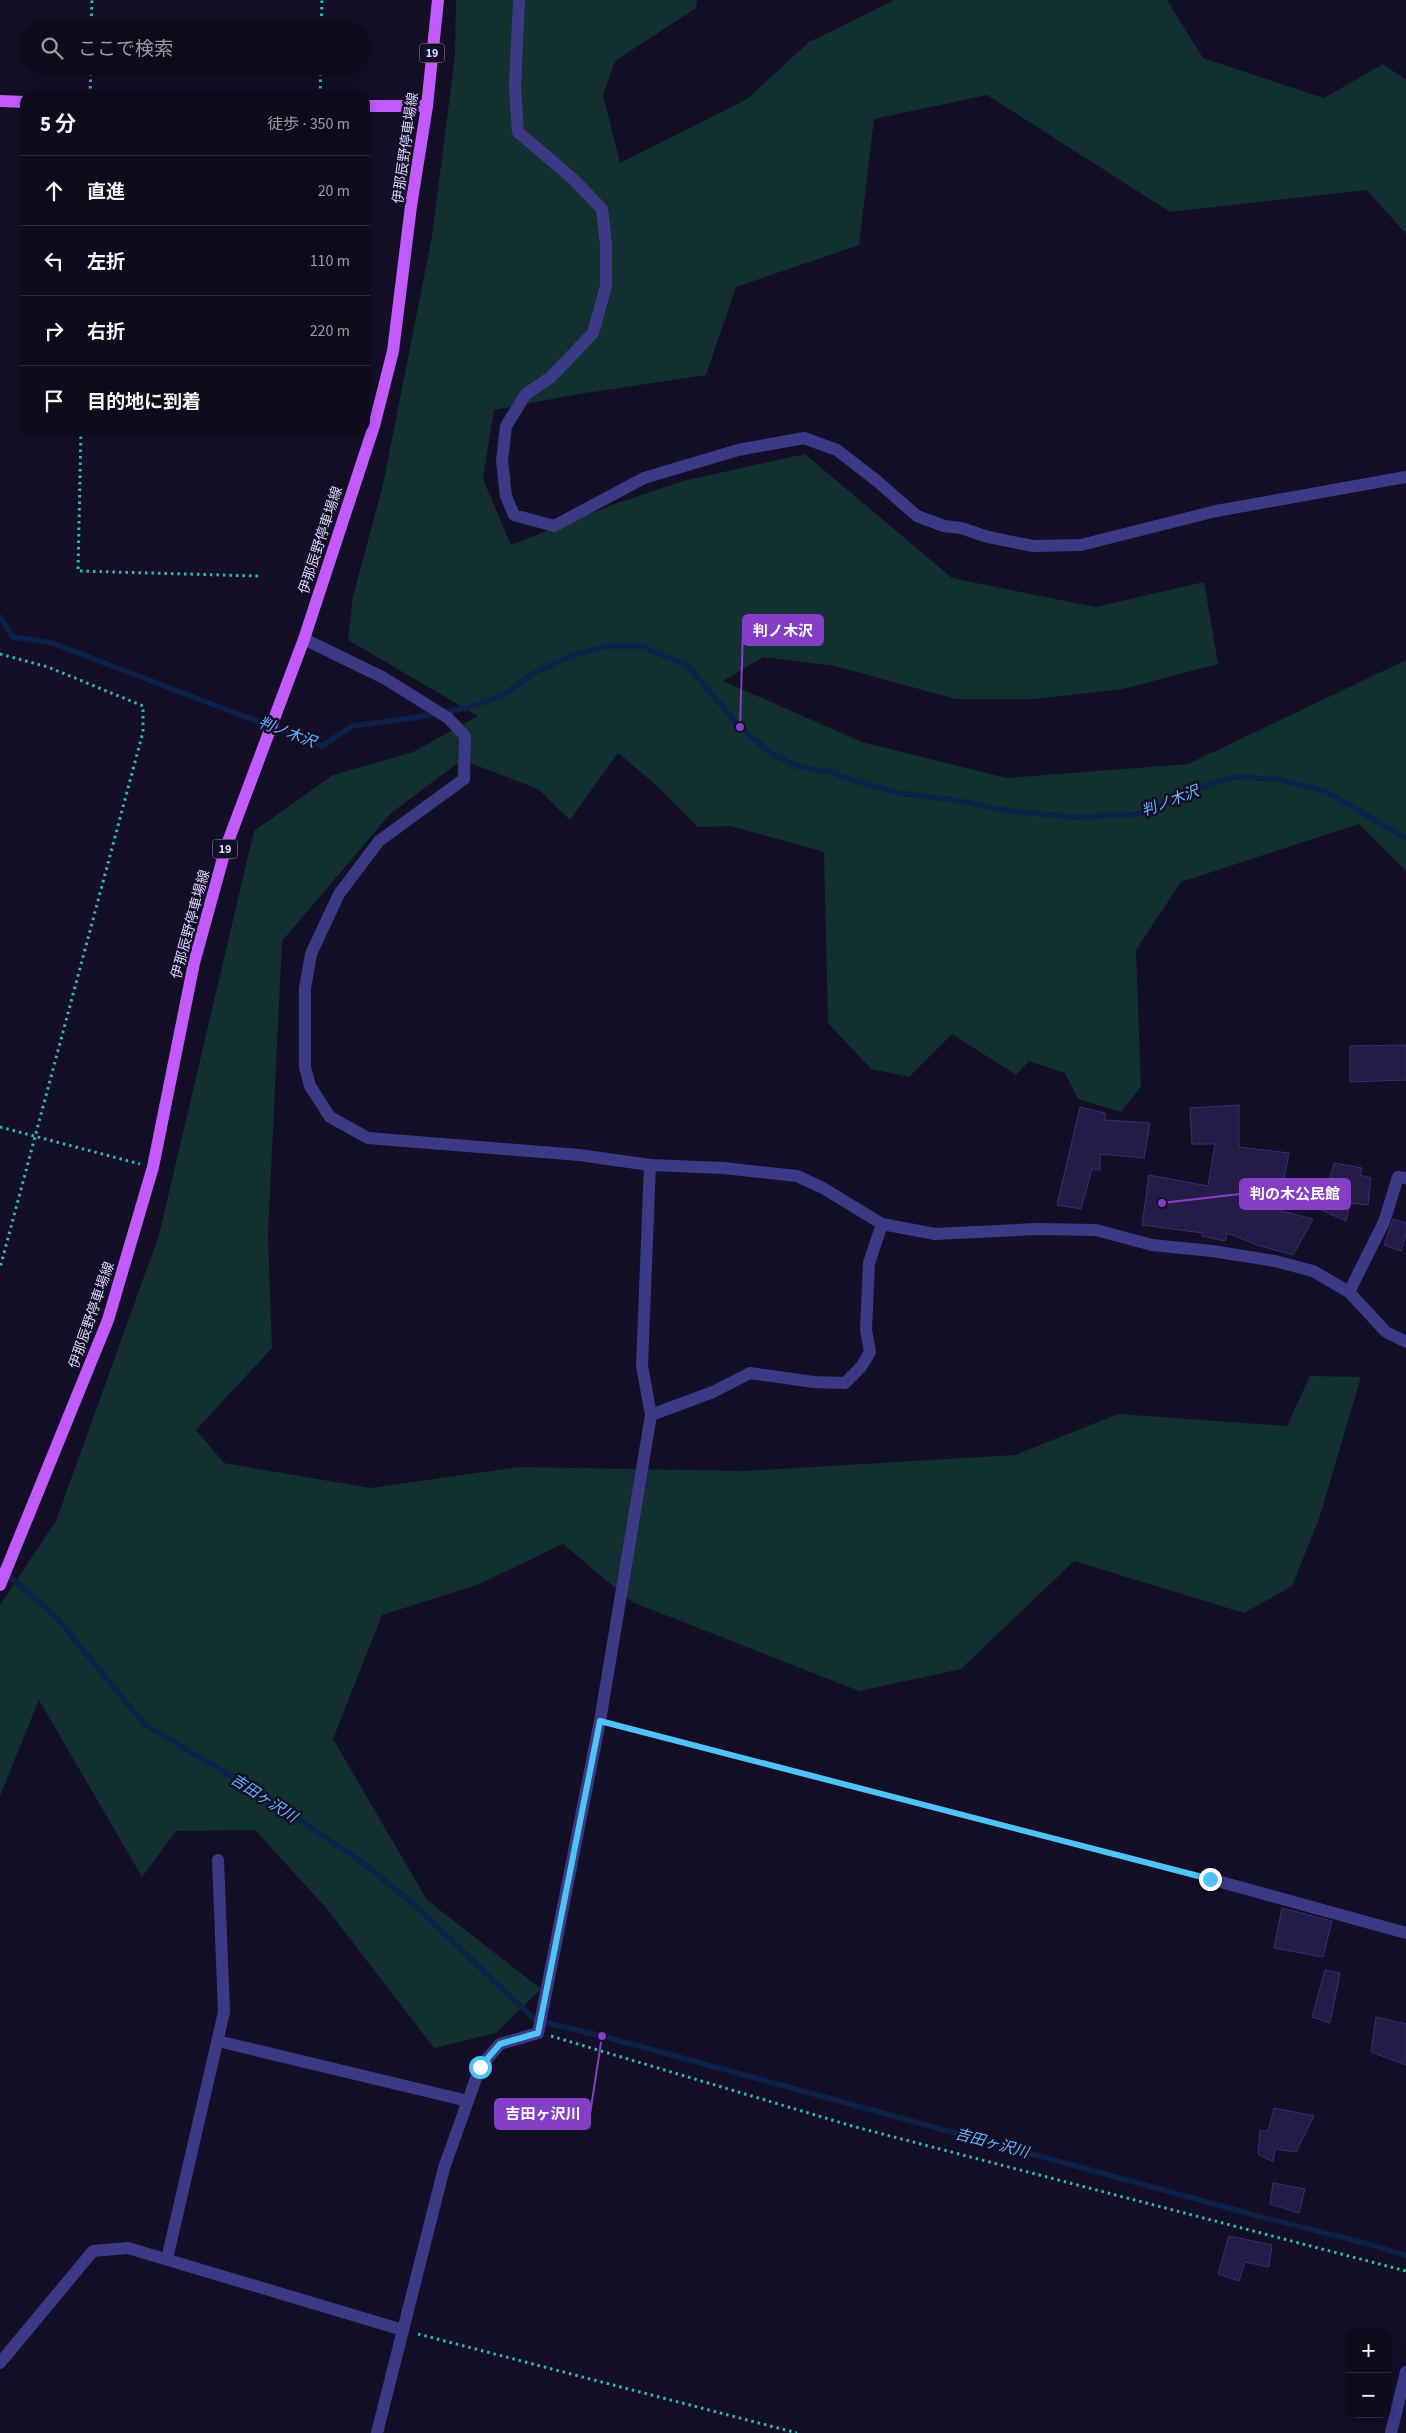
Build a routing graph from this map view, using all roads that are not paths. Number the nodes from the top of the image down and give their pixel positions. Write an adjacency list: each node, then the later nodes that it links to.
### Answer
1 (438, 0): 6 (main road, 伊那辰野停車場線 / 19)
2 (519, 0): 7 (street)
3 (0, 101): 4 (main road)
4 (20, 102)
5 (370, 106): 6 (main road)
6 (427, 106): 8 (main road, 伊那辰野停車場線 / 19)
7 (1406, 477)
8 (304, 639): 9 (street); 15 (main road, 伊那辰野停車場線 / 19)
9 (650, 1165): 11 (street); 14 (street)
10 (1406, 1178): 12 (street)
11 (882, 1224): 12 (street); 14 (street)
12 (1349, 1292): 13 (street)
13 (1406, 1342)
14 (652, 1415): 20 (street)
15 (0, 1585)
16 (218, 1860): 21 (street)
17 (1210, 1879): 18 (street)
18 (1406, 1933)
19 (226, 2043): 20 (street)
20 (468, 2101): 22 (street)
21 (167, 2259): 22 (street); 23 (street)
22 (403, 2330): 25 (street)
23 (0, 2364)
24 (1406, 2372): 26 (street)
25 (377, 2433)
26 (1391, 2433)

